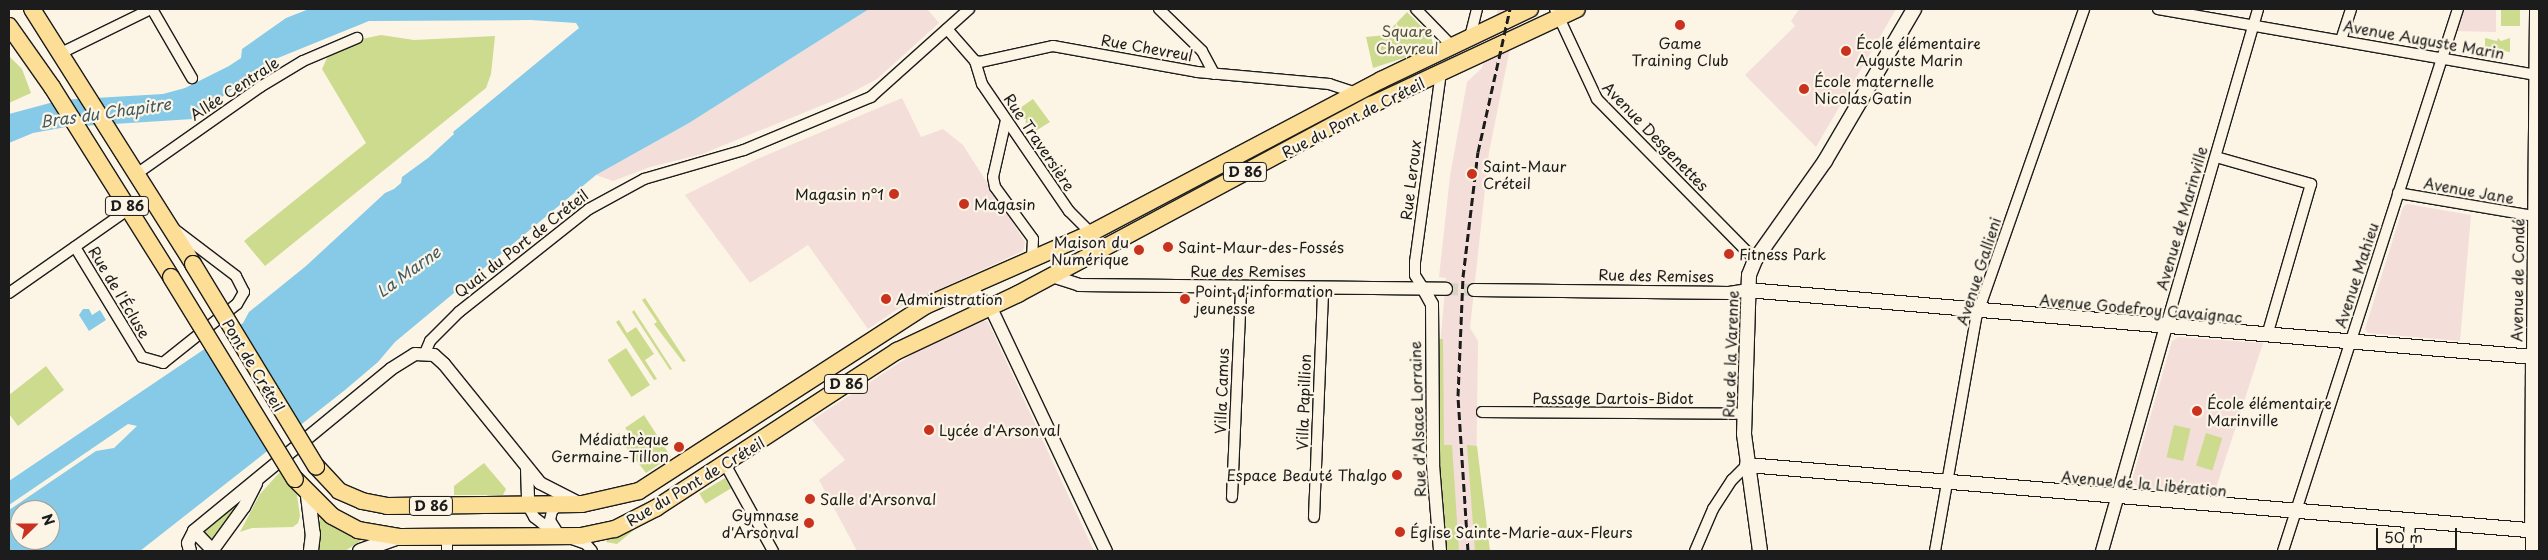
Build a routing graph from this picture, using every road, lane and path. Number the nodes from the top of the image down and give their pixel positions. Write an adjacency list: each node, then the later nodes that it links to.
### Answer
1 (32, 9): 24 (main road, D 86)
2 (151, 9): 24 (street); 32 (street)
3 (969, 9): 19 (street, Quai du Port de Créteil)
4 (1159, 9): 30 (street)
5 (1416, 9): 23 (street)
6 (1477, 9): 20 (street)
7 (1530, 9): 20 (main road, Rue du Pont de Créteil / D 86)
8 (1577, 9): 16 (main road, Rue du Pont de Créteil / D 86)
9 (1914, 9): 45 (main road, Rue de la Varenne)
10 (2084, 9): 56 (street, Avenue Gallieni)
11 (2158, 9): 18 (street, Avenue Auguste Marin)
12 (2258, 9): 18 (street, Avenue de Marinville)
13 (2351, 9): 22 (street)
14 (2458, 9): 25 (street, Avenue Mahieu)
15 (2536, 9): 31 (street, Avenue de Condé)
16 (1557, 13): 28 (main road, Rue du Pont de Créteil / D 86); 45 (street, Avenue Desgenettes)
17 (9, 26): 39 (main road, D 86)
18 (2253, 26): 22 (street, Avenue Auguste Marin); 36 (street, Avenue de Marinville)
19 (947, 29): 26 (street); 60 (street, Quai du Port de Créteil)
20 (1470, 37): 23 (main road, Rue du Pont de Créteil / D 86); 28 (main road)
21 (357, 38): 37 (street, Allée Centrale)
22 (2341, 40): 25 (street, Avenue Auguste Marin)
23 (1452, 46): 27 (main road, Rue du Pont de Créteil / D 86); 29 (main road)
24 (59, 54): 37 (main road, D 86)
25 (2442, 57): 31 (street, Avenue Auguste Marin); 38 (street, Avenue Mahieu)
26 (975, 61): 30 (street, Rue Chevreul); 35 (street, Rue Traversière)
27 (1412, 65): 33 (main road); 34 (main road, Rue du Pont de Créteil / D 86)
28 (1457, 66): 29 (main road, Rue du Pont de Créteil / D 86)
29 (1440, 73): 33 (main road, Rue du Pont de Créteil / D 86); 50 (street, Rue Leroux)
30 (1214, 74): 34 (street, Rue Chevreul)
31 (2536, 75): 40 (street, Avenue de Condé)
32 (192, 78)
33 (1421, 82): 46 (main road, Rue du Pont de Créteil / D 86)
34 (1356, 94): 42 (main road, Rue du Pont de Créteil / D 86)
35 (1006, 120): 42 (street, Rue Traversière); 44 (street)
36 (2216, 157): 57 (street, Avenue de Marinville); 58 (street)
37 (135, 175): 41 (main road, D 86)
38 (2398, 193): 40 (street, Avenue Jane); 59 (street, Avenue Mahieu)
39 (129, 209): 43 (street); 68 (main road, Pont de Créteil / D 86, bridge)
40 (2534, 216): 61 (street, Avenue de Condé)
41 (169, 226): 43 (street, Rue de l'Écluse); 66 (main road, Pont de Créteil / D 86, bridge)
42 (1091, 233): 44 (main road, Rue du Pont de Créteil / D 86)
43 (75, 247): 54 (street)
44 (1032, 259): 47 (main road, Rue du Pont de Créteil / D 86)
45 (1755, 260): 53 (main road, Rue de la Varenne)
46 (1052, 276): 48 (street, Rue des Remises); 55 (main road, Rue du Pont de Créteil / D 86)
47 (970, 286): 55 (street); 74 (main road, Rue du Pont de Créteil / D 86)
48 (1240, 287): 49 (street, Rue des Remises); 73 (street, Villa Camus)
49 (1323, 288): 50 (street, Rue des Remises); 78 (street, Villa Papillion)
50 (1423, 288): 51 (street, Rue des Remises); 92 (street, Rue d'Alsace Lorraine)
51 (1446, 289)
52 (1474, 290): 53 (street, Rue des Remises)
53 (1747, 290): 56 (main road, Avenue Godefroy Cavaignac); 63 (main road, Rue de la Varenne)
54 (9, 293)
55 (990, 306): 64 (main road, Rue du Pont de Créteil / D 86); 91 (street)
56 (1979, 310): 57 (main road, Avenue Godefroy Cavaignac); 70 (street, Avenue Gallieni)
57 (2166, 326): 58 (main road, Avenue Godefroy Cavaignac); 72 (street, Avenue de Marinville)
58 (2267, 335): 59 (main road, Avenue Godefroy Cavaignac)
59 (2351, 342): 61 (main road, Avenue Godefroy Cavaignac); 77 (street, Avenue Mahieu)
60 (425, 353): 67 (street); 69 (street)
61 (2535, 353): 80 (main road, Avenue de Condé)
62 (1482, 412): 63 (street, Passage Dartois-Bidot)
63 (1744, 414): 65 (main road, Rue de la Varenne)
64 (725, 464): 82 (main road, Rue du Pont de Créteil / D 86); 90 (street)
65 (1747, 465): 70 (main road, Avenue de la Libération); 93 (street); 94 (main road, Rue de la Varenne)
66 (316, 466): 76 (main road, Rue du Pont de Créteil / D 86)
67 (527, 469): 74 (street); 76 (street)
68 (295, 479): 71 (main road, Rue du Pont de Créteil / D 86)
69 (256, 484): 81 (street); 86 (street)
70 (1947, 484): 72 (main road, Avenue de la Libération); 95 (street, Avenue Gallieni)
71 (308, 496): 83 (main road, Rue du Pont de Créteil / D 86); 87 (main road)
72 (2117, 496): 77 (main road, Avenue de la Libération); 96 (street, Avenue de Marinville)
73 (1232, 497)
74 (582, 504): 75 (main road, Rue du Pont de Créteil / D 86)
75 (558, 505): 76 (main road, Rue du Pont de Créteil / D 86); 82 (street)
76 (528, 506): 82 (street)
77 (2296, 512): 79 (main road, Avenue de la Libération); 97 (street, Avenue Mahieu)
78 (1314, 518)
79 (2410, 522): 80 (main road, Avenue de la Libération); 98 (street)
80 (2536, 531): 99 (street, Avenue de Condé)
81 (194, 532): 85 (street); 86 (street)
82 (560, 536): 84 (main road, Rue du Pont de Créteil / D 86); 89 (street)
83 (400, 537): 84 (main road, Rue du Pont de Créteil / D 86); 88 (main road)
84 (447, 544)
85 (190, 551)
86 (212, 551)
87 (311, 551)
88 (360, 551)
89 (592, 551)
90 (773, 551)
91 (1106, 551)
92 (1440, 551)
93 (1695, 551)
94 (1760, 551)
95 (1935, 551)
96 (2102, 551)
97 (2283, 551)
98 (2408, 551)
99 (2532, 551)

